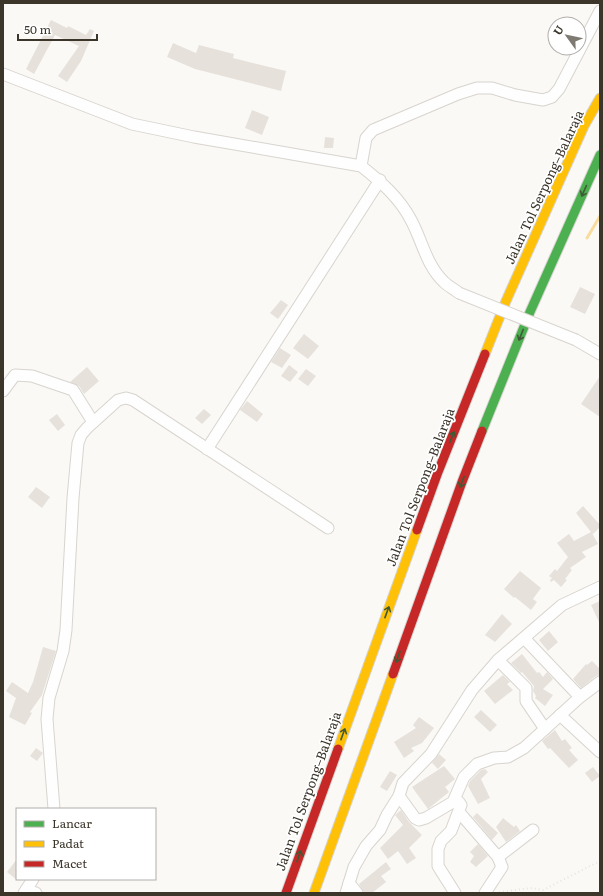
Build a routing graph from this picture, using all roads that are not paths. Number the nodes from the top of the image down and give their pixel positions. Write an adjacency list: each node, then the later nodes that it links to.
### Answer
1 (600, 11): 5 (street)
2 (3, 74): 5 (street)
3 (600, 98): 31 (highway, Jalan Tol Serpong–Balaraja, one-way to 3)
4 (600, 155): 8 (highway, one-way to 8)
5 (361, 166): 6 (street)
6 (380, 180): 9 (street, bridge); 12 (street)
7 (583, 216): 8 (highway)
8 (530, 312): 32 (highway, one-way to 32)
9 (600, 354)
10 (3, 391): 11 (street)
11 (93, 422): 12 (street); 24 (street)
12 (207, 449): 13 (street)
13 (328, 528)
14 (600, 587): 15 (street)
15 (524, 638): 16 (street); 18 (street)
16 (498, 660): 20 (street); 22 (street)
17 (600, 682): 18 (street)
18 (580, 697): 19 (street)
19 (560, 715): 20 (street); 21 (street)
20 (545, 729): 23 (street)
21 (600, 752)
22 (399, 796): 23 (street); 29 (street)
23 (453, 802): 25 (street)
24 (54, 808)
25 (459, 812): 27 (street); 34 (street)
26 (533, 830): 27 (street)
27 (498, 857): 35 (street)
28 (33, 880): 30 (street)
29 (347, 888): 33 (street)
30 (29, 892)
31 (286, 893)
32 (314, 893)
33 (358, 893)
34 (455, 893)
35 (486, 893)

